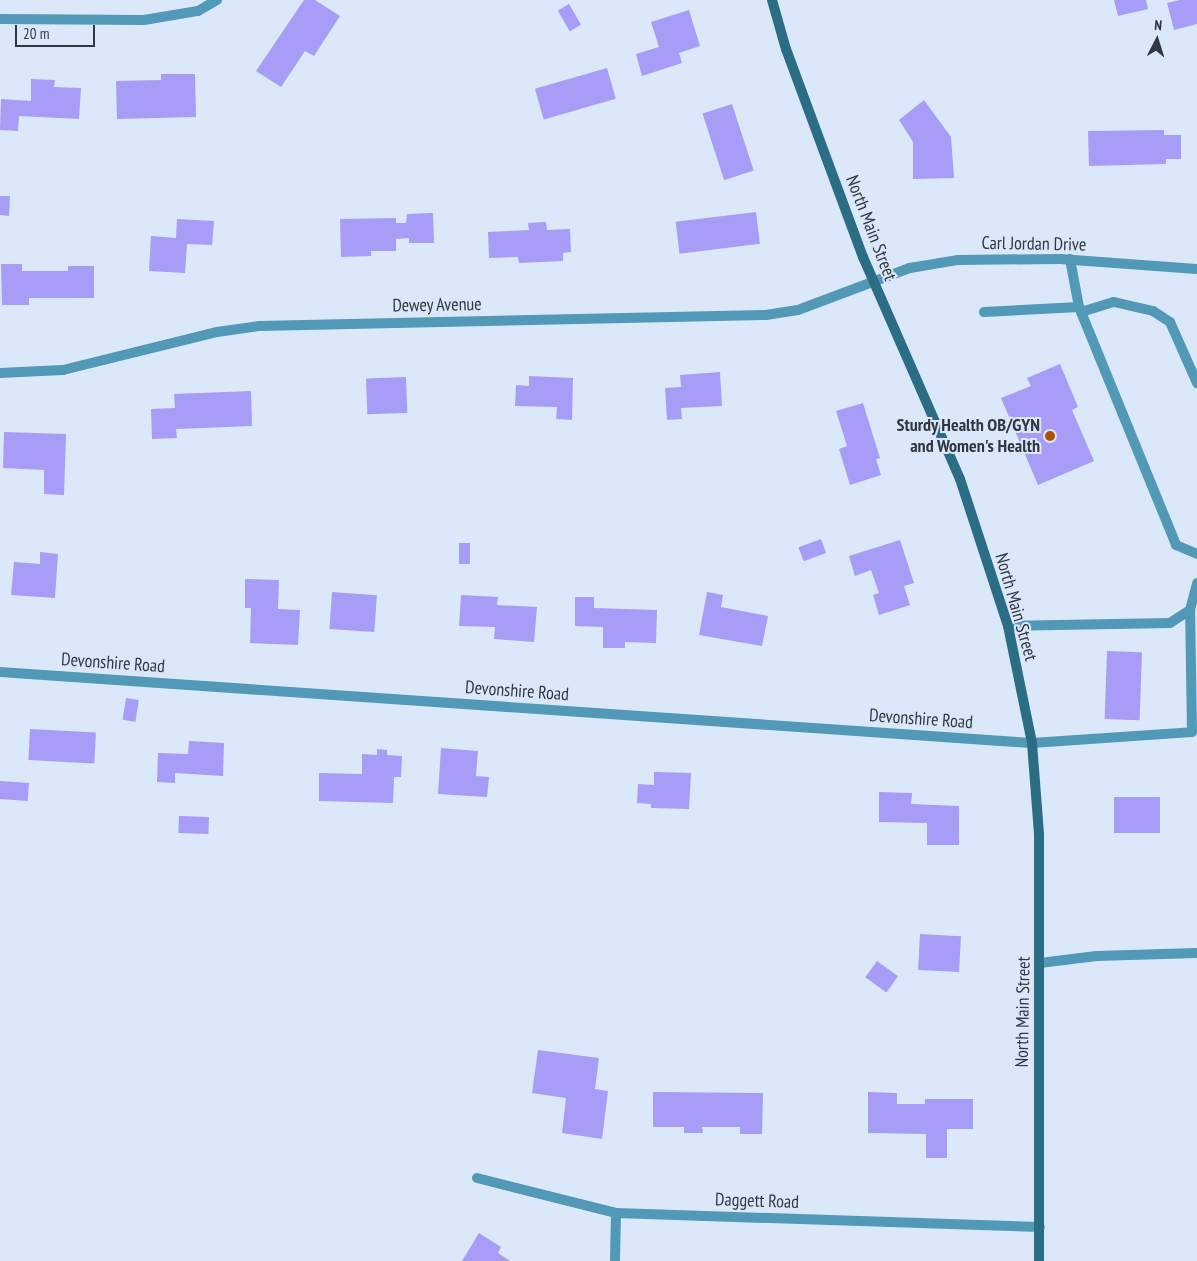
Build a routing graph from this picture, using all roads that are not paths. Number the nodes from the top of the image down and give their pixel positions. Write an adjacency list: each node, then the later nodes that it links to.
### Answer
1 (216, 0): 3 (street)
2 (772, 0): 6 (main road, North Main Street)
3 (0, 19)
4 (1070, 259): 5 (street, Carl Jordan Drive); 6 (street, Carl Jordan Drive); 7 (street)
5 (1197, 269)
6 (874, 282): 9 (street, Dewey Avenue); 14 (main road, North Main Street)
7 (1080, 310): 8 (street); 10 (street); 11 (street)
8 (984, 312)
9 (0, 373)
10 (1197, 383)
11 (1197, 554)
12 (1197, 583): 13 (street)
13 (1190, 610): 14 (street); 16 (street, Devonshire Road)
14 (1008, 626): 16 (main road, North Main Street)
15 (0, 672): 16 (street, Devonshire Road)
16 (1032, 743): 18 (main road, North Main Street)
17 (1197, 953): 18 (street)
18 (1040, 964): 21 (main road, North Main Street)
19 (476, 1178): 20 (street, Daggett Road)
20 (616, 1213): 21 (street, Daggett Road); 22 (street)
21 (1040, 1227): 23 (main road, North Main Street)
22 (615, 1261)
23 (1039, 1261)

